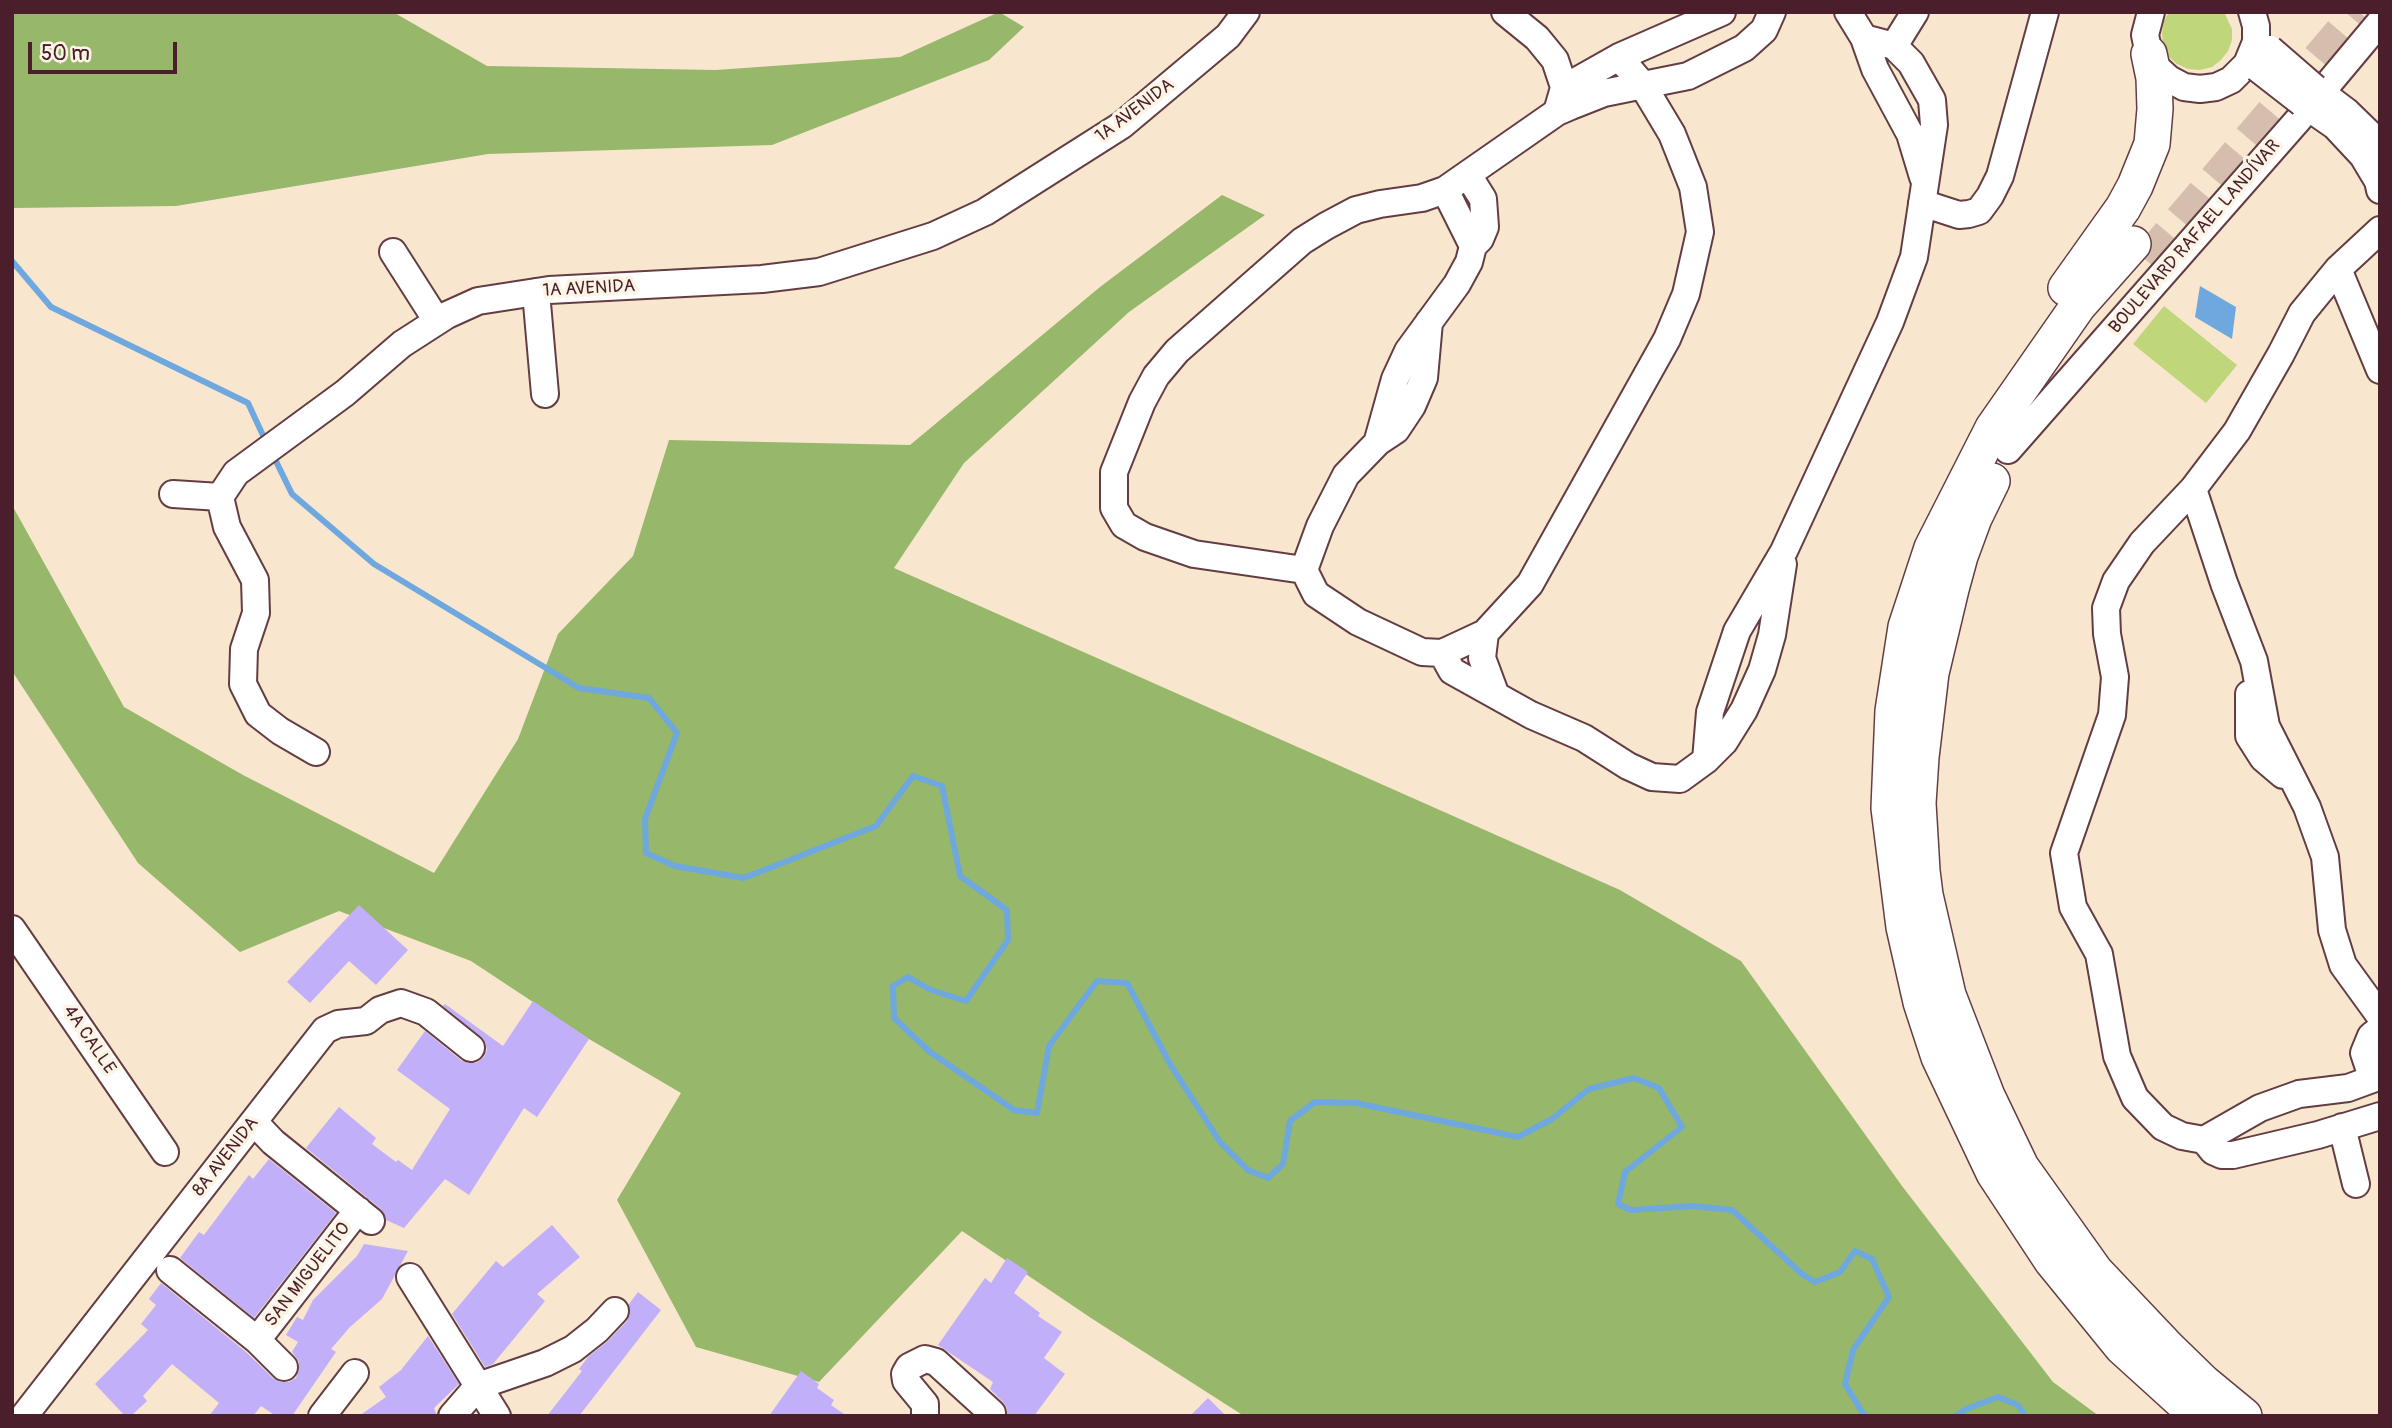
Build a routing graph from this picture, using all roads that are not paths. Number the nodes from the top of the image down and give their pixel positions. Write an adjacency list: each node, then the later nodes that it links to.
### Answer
1 (1246, 12): 27 (street, 1A AVENIDA)
2 (1505, 12): 17 (street)
3 (1722, 12): 14 (street)
4 (1772, 12): 15 (street)
5 (1849, 12): 11 (street)
6 (1914, 12): 12 (street)
7 (2045, 12): 22 (street)
8 (2252, 12): 13 (street)
9 (2380, 22): 16 (street, BOULEVARD RAFAEL LANDÍVAR)
10 (2145, 28): 13 (street); 35 (main road)
11 (1864, 38): 12 (street); 22 (street)
12 (1894, 46): 22 (street)
13 (2257, 56): 16 (street, bridge)
14 (1619, 57): 15 (street); 17 (street)
15 (1643, 84): 17 (street); 38 (street)
16 (2312, 98): 18 (street); 21 (street); 31 (street, BOULEVARD RAFAEL LANDÍVAR)
17 (1564, 102): 19 (street)
18 (2380, 144)
19 (1468, 175): 20 (street); 24 (street)
20 (1445, 190): 24 (street); 37 (street)
21 (2380, 190)
22 (1924, 194): 36 (street)
23 (2379, 226): 26 (street)
24 (1473, 246): 37 (street)
25 (393, 252): 28 (street)
26 (2338, 269): 29 (street); 32 (street)
27 (536, 292): 28 (street, 1A AVENIDA); 30 (street)
28 (437, 321): 34 (street, 1A AVENIDA)
29 (2380, 370)
30 (545, 394)
31 (2008, 450): 35 (main road, BOULEVARD RAFAEL LANDÍVAR); 68 (main road, BOULEVARD RAFAEL LANDÍVAR)
32 (2193, 489): 44 (street); 51 (street)
33 (173, 494): 34 (street)
34 (220, 497): 41 (street)
35 (1931, 548): 67 (main road, BOULEVARD RAFAEL LANDÍVAR)
36 (1784, 551): 42 (street); 42 (street)
37 (1304, 570): 39 (street)
38 (1485, 633): 39 (street); 40 (street)
39 (1442, 653): 40 (street)
40 (1495, 693): 42 (street)
41 (316, 752)
42 (1706, 760)
43 (12, 929): 52 (street, 4A CALLE)
44 (2380, 1016)
45 (2380, 1029): 47 (street)
46 (471, 1048): 49 (street, 8A AVENIDA)
47 (2379, 1078): 51 (street)
48 (2380, 1116): 50 (street)
49 (254, 1122): 57 (street, SAN MIGUELITO); 62 (street, 8A AVENIDA)
50 (2342, 1127): 51 (street); 53 (street)
51 (2204, 1140)
52 (165, 1152)
53 (2356, 1184)
54 (170, 1270): 57 (street, SAN MIGUELITO)
55 (410, 1277): 60 (street)
56 (615, 1311): 60 (street)
57 (257, 1340): 58 (street, SAN MIGUELITO)
58 (284, 1367)
59 (355, 1374): 63 (street)
60 (478, 1386): 64 (street); 65 (street)
61 (992, 1413): 66 (street)
62 (24, 1416)
63 (322, 1416)
64 (452, 1416)
65 (497, 1416)
66 (925, 1416)
67 (2198, 1416)
68 (2244, 1416)

